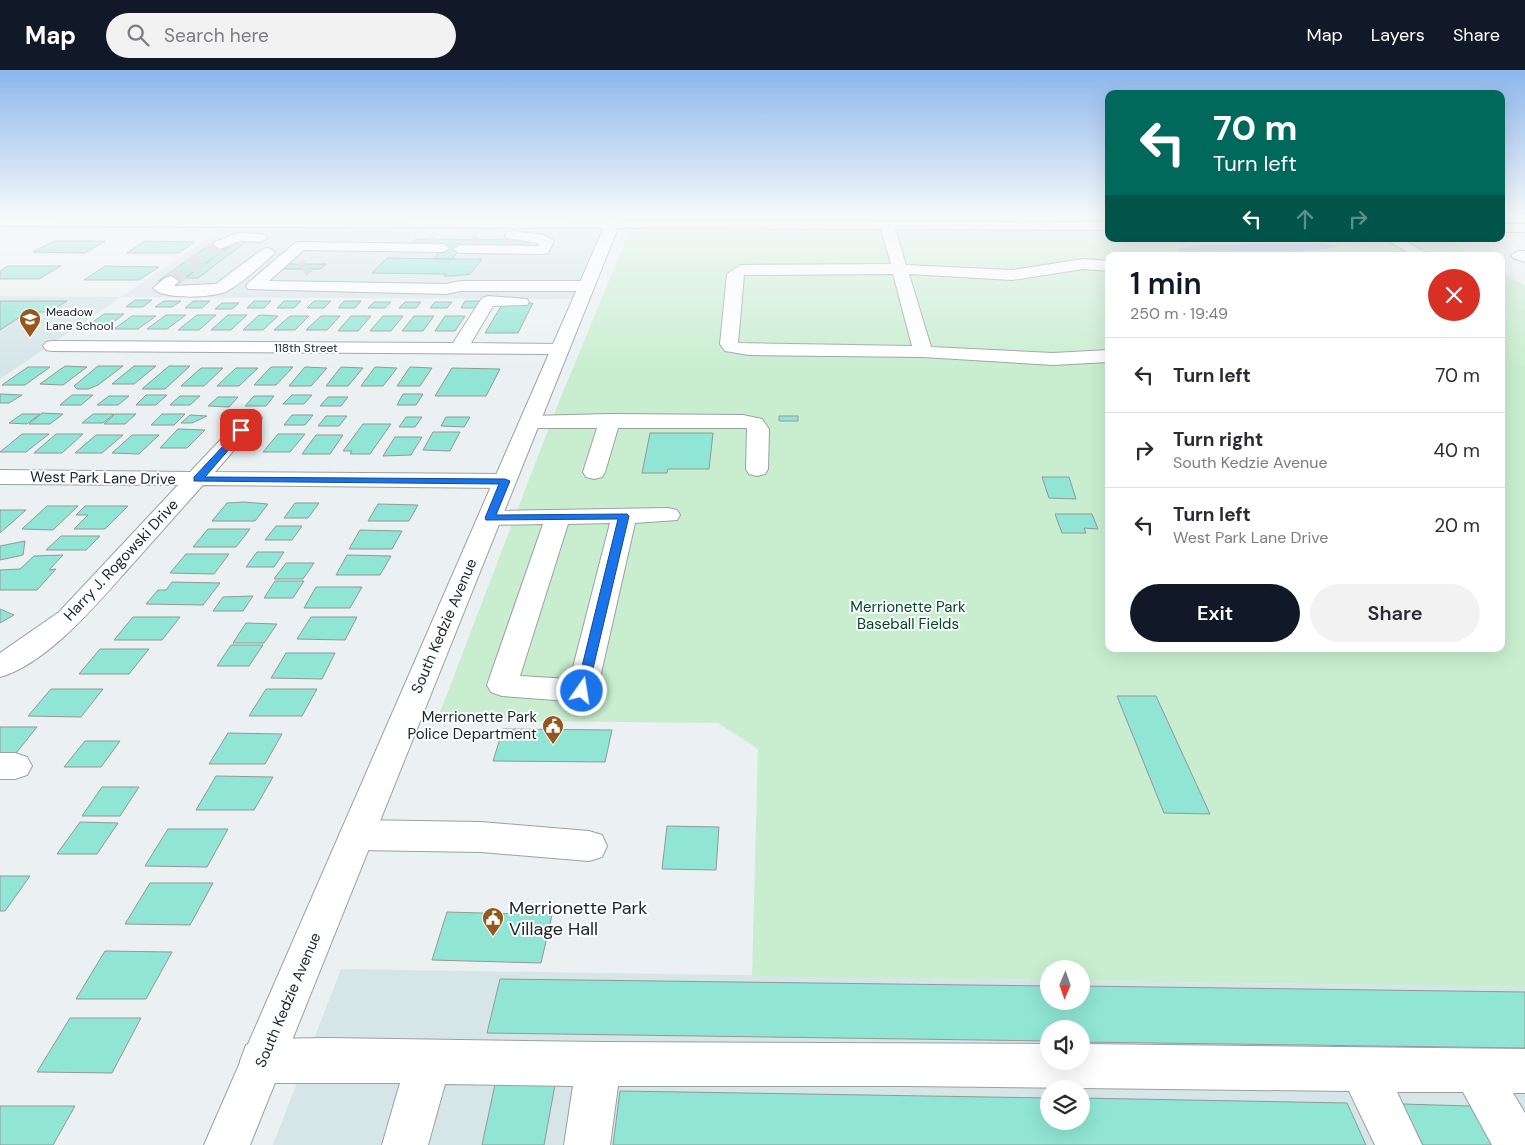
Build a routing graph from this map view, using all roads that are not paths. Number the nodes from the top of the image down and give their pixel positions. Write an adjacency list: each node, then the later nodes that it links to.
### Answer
1 (222, 268): 13 (street)
2 (246, 268): 13 (street)
3 (275, 268): 11 (street)
4 (482, 268): 5 (street)
5 (529, 268): 12 (street); 14 (street)
6 (595, 268): 14 (street, South Kedzie Avenue)
7 (1058, 268): 8 (street)
8 (899, 269): 18 (street); 18 (street)
9 (302, 270): 11 (street)
10 (170, 281): 13 (street)
11 (291, 286): 12 (street); 12 (street)
12 (461, 286)
13 (190, 291)
14 (583, 296): 16 (street); 17 (street, South Kedzie Avenue)
15 (52, 346): 16 (street, 118th Street)
16 (459, 348): 17 (street, 118th Street)
17 (560, 349): 22 (street, South Kedzie Avenue)
18 (923, 352): 19 (street)
19 (1105, 356)
20 (252, 418): 26 (street, Harry J. Rogowski Drive)
21 (610, 420): 22 (street); 23 (street); 24 (street)
22 (530, 422): 27 (street, South Kedzie Avenue)
23 (757, 469)
24 (594, 472)
25 (0, 477): 26 (street, West Park Lane Drive)
26 (197, 479): 27 (street, West Park Lane Drive); 32 (street, Harry J. Rogowski Drive)
27 (505, 481): 31 (street, South Kedzie Avenue)
28 (668, 515): 29 (street)
29 (624, 516): 30 (street); 30 (street)
30 (558, 517): 31 (street)
31 (490, 518): 33 (street, South Kedzie Avenue)
32 (0, 667)
33 (357, 834): 34 (street); 35 (street, South Kedzie Avenue)
34 (589, 846)
35 (262, 1061): 36 (street); 41 (street, South Kedzie Avenue)
36 (428, 1063): 37 (street); 42 (street)
37 (599, 1064): 38 (street); 43 (street)
38 (1362, 1069): 39 (street); 44 (street)
39 (1476, 1071): 40 (street); 45 (street)
40 (1525, 1071)
41 (227, 1145)
42 (405, 1145)
43 (588, 1145)
44 (1399, 1145)
45 (1517, 1145)

